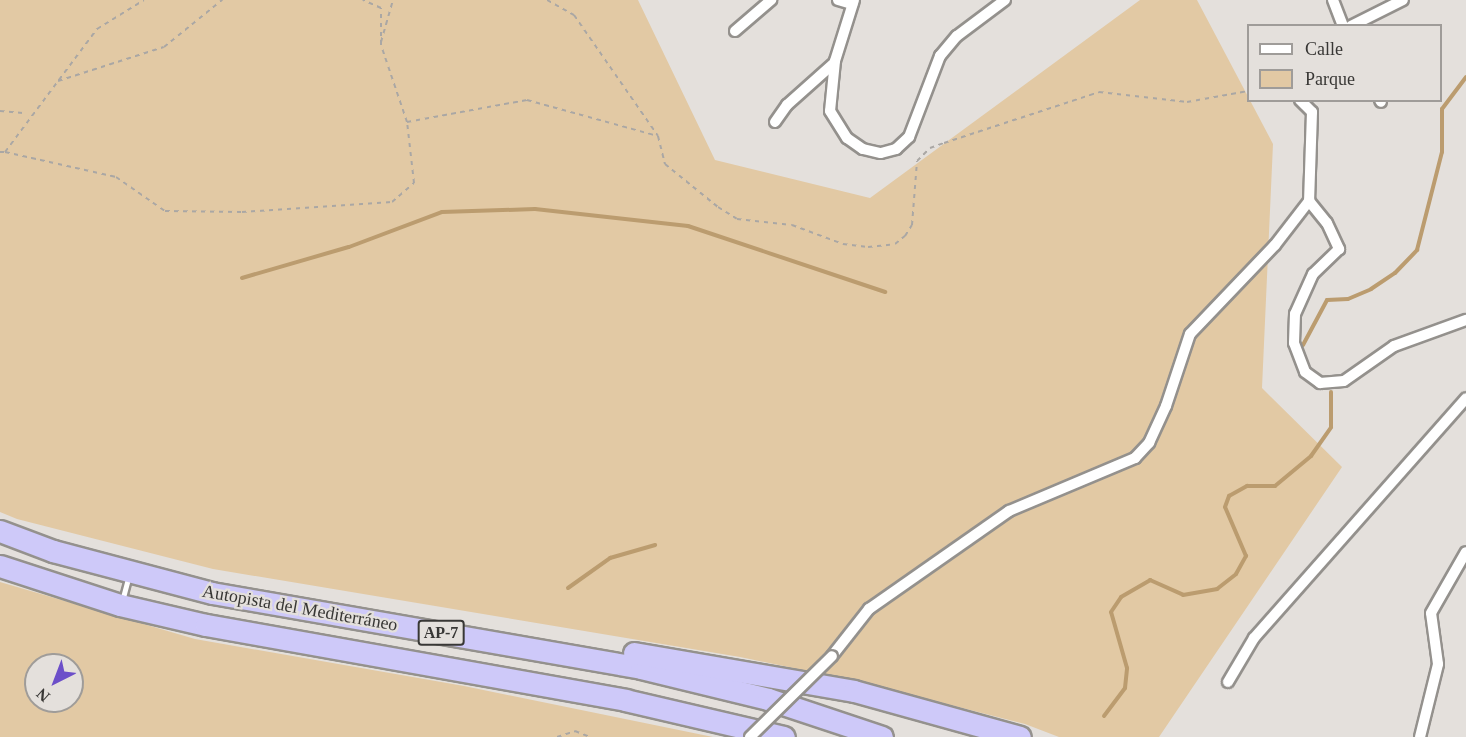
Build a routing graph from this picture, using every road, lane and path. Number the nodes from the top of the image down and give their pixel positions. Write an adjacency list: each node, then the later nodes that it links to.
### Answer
1 (144, 0): 16 (path)
2 (222, 0): 16 (path)
3 (363, 0): 14 (path)
4 (393, 0): 14 (path)
5 (771, 0): 13 (street)
6 (838, 0): 10 (street)
7 (1005, 0): 18 (street)
8 (1334, 0): 11 (street)
9 (1403, 0): 12 (street)
10 (853, 2): 15 (street)
11 (1342, 24)
12 (1354, 24)
13 (735, 31)
14 (381, 45): 22 (path)
15 (835, 61): 17 (street); 18 (street)
16 (58, 81): 26 (path)
17 (807, 90): 18 (street); 23 (street)
18 (829, 92)
19 (1302, 102): 27 (street)
20 (0, 111): 21 (path)
21 (23, 113)
22 (407, 122): 24 (path); 26 (path)
23 (775, 122)
24 (658, 136)
25 (0, 152): 26 (path)
26 (5, 152)
27 (1309, 201): 28 (street); 39 (street, bridge)
28 (1466, 320)
29 (1466, 398): 36 (street)
30 (0, 531): 33 (highway, Autopista del Mediterráneo / AP-7)
31 (1466, 552): 43 (street)
32 (0, 566): 34 (highway, Autopista del Mediterráneo / AP-7)
33 (130, 573): 34 (lane); 35 (highway, Autopista del Mediterráneo / AP-7)
34 (120, 605): 40 (highway, Autopista del Mediterráneo / AP-7)
35 (415, 629): 41 (highway, Autopista del Mediterráneo / AP-7); 42 (highway)
36 (1228, 682)
37 (556, 737): 38 (path)
38 (590, 737)
39 (750, 737)
40 (784, 737)
41 (882, 737)
42 (1020, 737)
43 (1420, 737)

